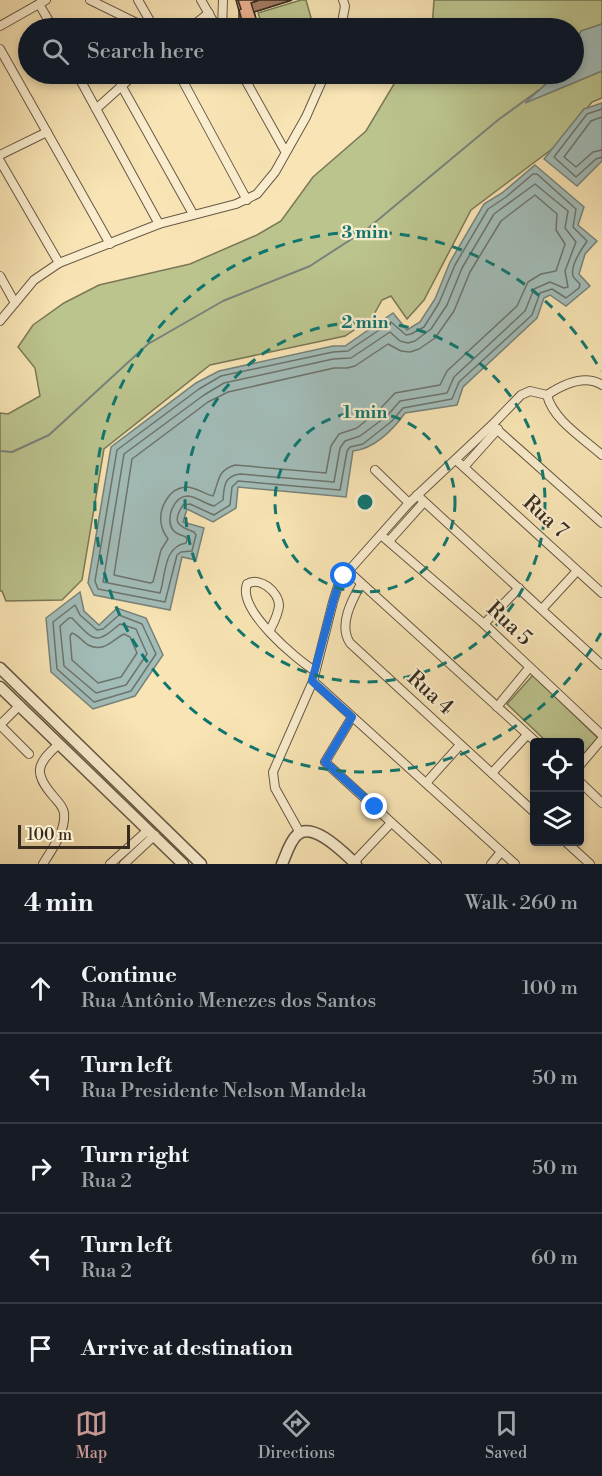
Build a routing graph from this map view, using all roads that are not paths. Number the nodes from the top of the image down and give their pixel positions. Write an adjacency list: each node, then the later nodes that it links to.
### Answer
1 (90, 0): 9 (street)
2 (138, 0): 10 (street)
3 (201, 0): 7 (street)
4 (223, 0): 13 (street)
5 (42, 2): 8 (street); 15 (street)
6 (344, 3): 14 (street)
7 (209, 13): 11 (street); 12 (street)
8 (49, 18)
9 (127, 18)
10 (148, 18)
11 (203, 18)
12 (213, 18)
13 (221, 18)
14 (342, 18)
15 (0, 26)
16 (0, 49): 17 (street)
17 (18, 81)
18 (20, 84): 25 (street)
19 (82, 84): 24 (street)
20 (184, 84): 29 (street)
21 (248, 84): 26 (street)
22 (321, 84): 26 (street)
23 (121, 85): 24 (street); 30 (street)
24 (96, 109): 31 (street)
25 (47, 132): 27 (street); 32 (street)
26 (285, 151): 29 (street)
27 (0, 155)
28 (0, 161): 33 (street)
29 (247, 200): 30 (street)
30 (193, 214): 31 (street)
31 (159, 224): 32 (street)
32 (110, 244): 33 (street)
33 (59, 263): 35 (street)
34 (0, 276): 35 (street)
35 (15, 303): 36 (street)
36 (0, 321)
37 (602, 386): 38 (street)
38 (547, 395): 39 (street); 40 (street)
39 (495, 427): 41 (street); 42 (street); 47 (street, Rua 7)
40 (602, 455)
41 (456, 460): 42 (street, Rua 7); 44 (street)
42 (464, 467): 51 (street, Rua 7)
43 (375, 470): 46 (street)
44 (417, 495): 45 (street, Rua 5); 46 (street)
45 (424, 502): 49 (street); 53 (street, Rua 5)
46 (409, 503): 48 (street)
47 (602, 523)
48 (381, 535): 49 (street, Rua 5); 50 (street)
49 (389, 541): 56 (street, Rua 5)
50 (348, 571): 52 (street, Rua 4); 61 (street)
51 (578, 571): 54 (street, Rua 7); 55 (street)
52 (361, 584): 65 (street, Rua 4); 73 (street, Rua 4)
53 (519, 588): 55 (street, Rua 5); 56 (street)
54 (602, 593)
55 (542, 609): 58 (street, Rua 5)
56 (484, 624): 60 (street, Rua 5)
57 (270, 630): 57 (street); 61 (street)
58 (602, 665)
59 (0, 668): 80 (street)
60 (529, 668): 65 (street); 69 (street, Rua 5)
61 (315, 671): 62 (street)
62 (312, 681): 66 (street); 85 (street)
63 (0, 687): 64 (street)
64 (20, 705): 67 (street); 72 (street)
65 (497, 707): 68 (street, Rua 4)
66 (352, 717): 77 (street); 83 (street)
67 (0, 725): 74 (street)
68 (527, 735): 70 (street, Rua 4); 76 (street)
69 (602, 735)
70 (531, 738)
71 (602, 740): 75 (street)
72 (59, 744): 82 (street); 89 (street)
73 (460, 745): 76 (street, Rua 4); 77 (street)
74 (29, 754)
75 (584, 760)
76 (492, 773): 81 (street, Rua 4)
77 (426, 783): 87 (street)
78 (584, 786): 79 (street)
79 (602, 802)
80 (142, 806): 82 (street); 93 (street)
81 (530, 808)
82 (134, 815): 84 (street)
83 (391, 823): 88 (street); 95 (street)
84 (152, 832): 90 (street); 91 (street); 92 (street)
85 (300, 832): 88 (street); 94 (street)
86 (570, 846): 98 (street)
87 (501, 852): 96 (street); 97 (street)
88 (355, 863)
89 (43, 864)
90 (110, 864)
91 (124, 864)
92 (183, 864)
93 (201, 864)
94 (282, 864)
95 (437, 864)
96 (491, 864)
97 (515, 864)
98 (590, 864)

